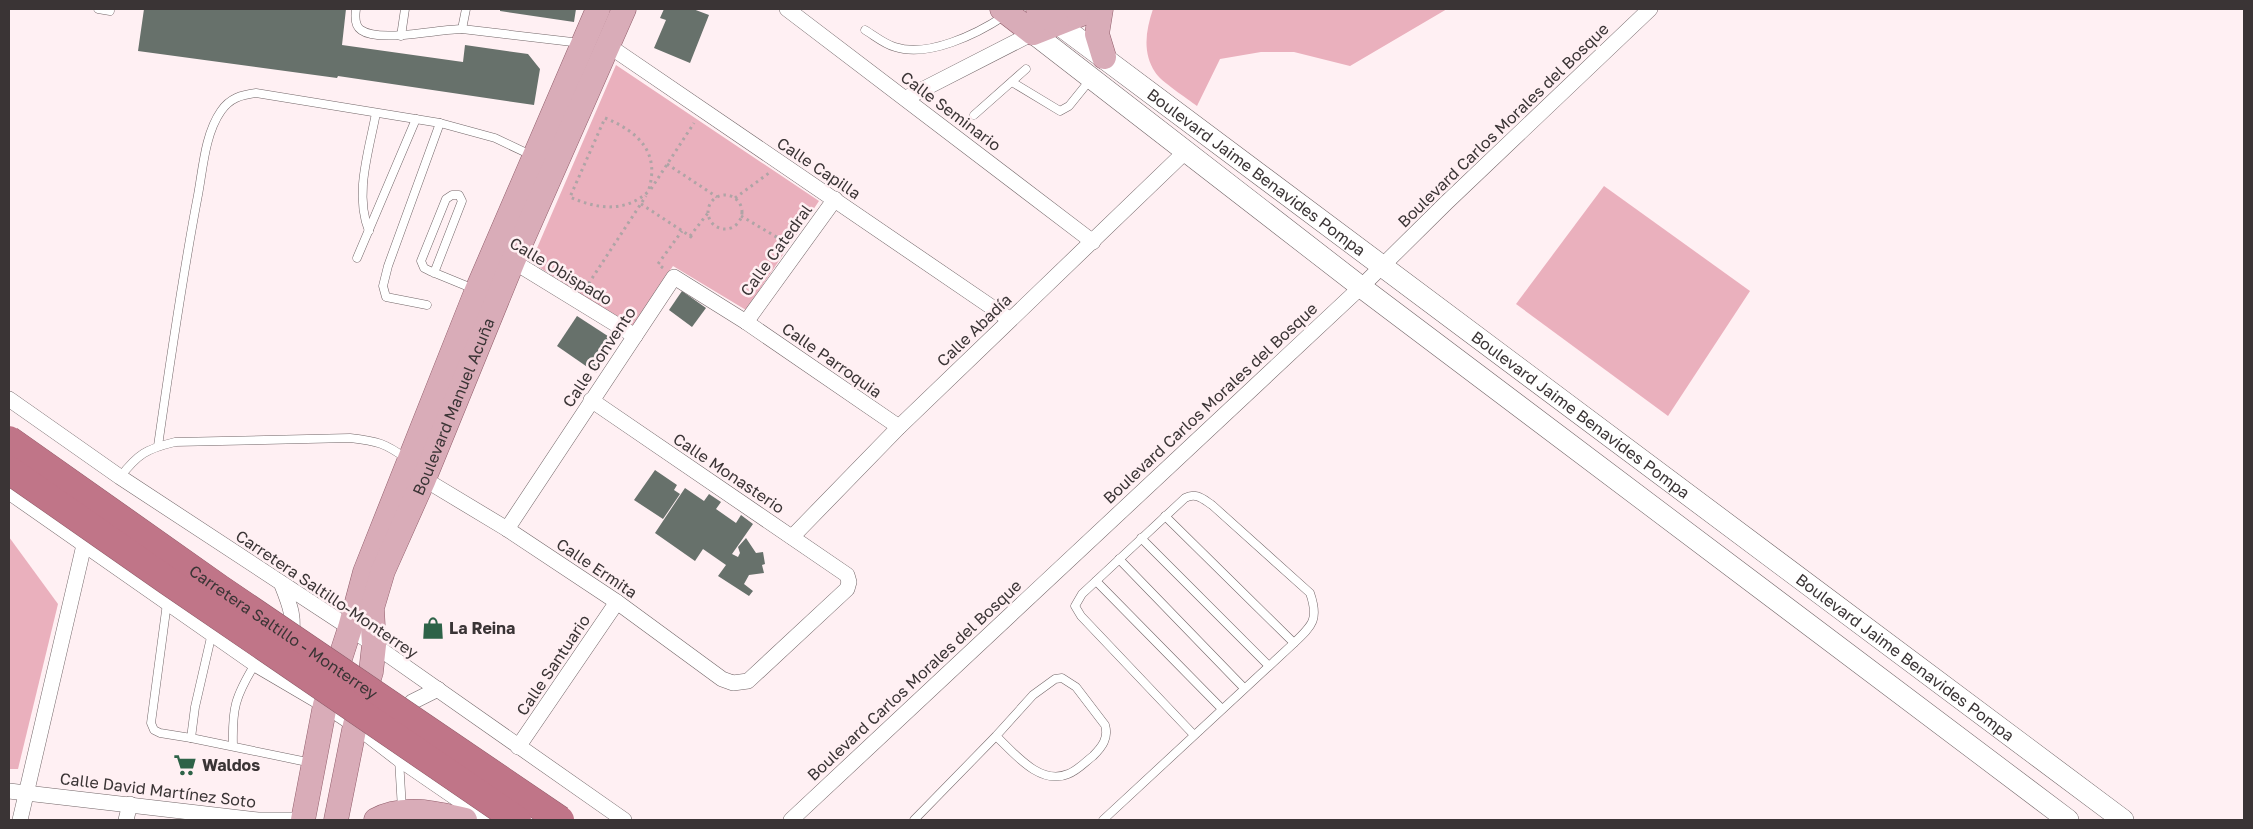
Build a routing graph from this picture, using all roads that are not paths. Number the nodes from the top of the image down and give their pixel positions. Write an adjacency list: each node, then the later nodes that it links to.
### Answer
1 (98, 9): 12 (lane)
2 (356, 9): 18 (lane)
3 (405, 9): 18 (lane)
4 (466, 9): 15 (lane)
5 (598, 9): 19 (main road, Boulevard Manuel Acuña)
6 (624, 9): 20 (main road, Boulevard Manuel Acuña)
7 (786, 9): 25 (street, Calle Seminario)
8 (1038, 9): 14 (main road, Boulevard Jaime Benavides Pompa)
9 (1094, 9): 14 (main road)
10 (1100, 9): 21 (main road)
11 (1650, 9): 37 (street, Boulevard Carlos Morales del Bosque)
12 (110, 11)
13 (1005, 11): 16 (lane); 17 (main road, Boulevard Jaime Benavides Pompa)
14 (1062, 17): 17 (main road); 21 (street, Boulevard Jaime Benavides Pompa)
15 (462, 29): 18 (lane); 19 (lane)
16 (865, 30)
17 (1033, 33): 23 (street, Boulevard Jaime Benavides Pompa); 25 (street)
18 (401, 36)
19 (583, 44): 31 (main road, Boulevard Manuel Acuña)
20 (609, 46): 31 (main road, Boulevard Manuel Acuña); 32 (street, Calle Capilla)
21 (1104, 58): 37 (street, Boulevard Jaime Benavides Pompa)
22 (1026, 69): 24 (lane)
23 (1091, 78): 24 (lane); 30 (street, Boulevard Jaime Benavides Pompa)
24 (1012, 82): 27 (lane)
25 (906, 98): 34 (street, Calle Seminario)
26 (376, 113): 28 (lane); 33 (lane); 49 (lane)
27 (974, 115)
28 (416, 120): 29 (lane); 33 (lane)
29 (440, 124): 31 (lane); 41 (lane)
30 (1185, 152): 34 (street, Calle Abadía); 39 (street, Boulevard Jaime Benavides Pompa)
31 (545, 162): 35 (main road, Boulevard Manuel Acuña)
32 (835, 199): 42 (street, Calle Capilla); 43 (street, Calle Catedral)
33 (369, 232): 36 (lane)
34 (1093, 242): 42 (street, Calle Abadía)
35 (504, 256): 40 (main road, Boulevard Manuel Acuña); 44 (street, Calle Obispado)
36 (357, 258)
37 (1383, 265): 39 (street, Boulevard Carlos Morales del Bosque); 103 (street, Boulevard Jaime Benavides Pompa)
38 (434, 273): 38 (lane); 40 (lane)
39 (1361, 287): 99 (street, Boulevard Carlos Morales del Bosque); 102 (street, Boulevard Jaime Benavides Pompa)
40 (488, 294): 50 (main road, Boulevard Manuel Acuña); 53 (main road, Boulevard Manuel Acuña)
41 (427, 305)
42 (1009, 320): 47 (street, Calle Abadía)
43 (746, 322): 44 (street, Calle Convento); 47 (street, Calle Parroquia)
44 (635, 336): 46 (street, Calle Convento)
45 (9, 399): 52 (street, Carretera Saltillo-Monterrey)
46 (591, 400): 56 (street, Calle Convento); 57 (street, Calle Monasterio)
47 (899, 427): 57 (street, Calle Abadía)
48 (9, 440): 97 (highway, Carretera Saltillo - Monterrey, bridge)
49 (158, 446): 50 (lane); 52 (lane)
50 (408, 460): 53 (street, Calle Ermita); 65 (main road, Boulevard Manuel Acuña)
51 (9, 470): 96 (highway, Carretera Saltillo - Monterrey, bridge)
52 (120, 477): 62 (street, Carretera Saltillo-Monterrey)
53 (424, 479): 56 (street, Calle Ermita); 68 (main road, Boulevard Manuel Acuña)
54 (9, 492): 59 (street)
55 (1165, 516): 58 (lane); 67 (lane); 67 (lane)
56 (507, 529): 63 (street, Calle Ermita)
57 (792, 537): 71 (street, Calle Monasterio)
58 (1141, 538): 60 (lane); 70 (lane)
59 (84, 545): 64 (street); 85 (street)
60 (1119, 560): 61 (lane); 72 (lane)
61 (1096, 581): 75 (lane); 77 (lane)
62 (282, 585): 65 (street, Carretera Saltillo-Monterrey); 69 (street)
63 (617, 602): 71 (street, Calle Ermita); 81 (street, Calle Santuario)
64 (167, 603): 66 (street); 79 (lane)
65 (350, 628): 68 (street, Carretera Saltillo-Monterrey); 74 (main road, Boulevard Manuel Acuña)
66 (212, 633): 69 (street); 79 (lane)
67 (1294, 642): 70 (lane)
68 (374, 645): 73 (street, Carretera Saltillo-Monterrey); 76 (main road, Boulevard Manuel Acuña)
69 (255, 664): 74 (street); 80 (lane)
70 (1269, 666): 72 (lane)
71 (748, 681)
72 (1244, 688): 75 (lane)
73 (438, 690): 81 (street, Carretera Saltillo-Monterrey); 82 (street)
74 (325, 705): 76 (street); 83 (main road, Boulevard Manuel Acuña)
75 (1222, 709): 77 (lane)
76 (355, 726): 82 (street); 92 (main road, Boulevard Manuel Acuña)
77 (1194, 734): 101 (lane)
78 (996, 736): 78 (lane); 100 (lane)
79 (191, 738): 80 (lane)
80 (233, 746): 83 (lane)
81 (518, 747): 98 (street, Carretera Saltillo-Monterrey)
82 (399, 759): 87 (lane); 95 (street)
83 (314, 763): 91 (main road, Boulevard Manuel Acuña)
84 (9, 790): 85 (street, Calle David Martínez Soto)
85 (26, 791): 86 (street, Calle David Martínez Soto); 88 (street)
86 (130, 804): 89 (street); 90 (street, Calle David Martínez Soto)
87 (402, 816): 93 (main road); 94 (main road)
88 (20, 820)
89 (126, 820)
90 (258, 820): 91 (street, Calle David Martínez Soto)
91 (303, 820)
92 (336, 820)
93 (376, 820)
94 (465, 820)
95 (488, 820)
96 (517, 820)
97 (560, 820)
98 (624, 820)
99 (790, 820)
100 (914, 820)
101 (1103, 820)
102 (2068, 820)
103 (2123, 820)

